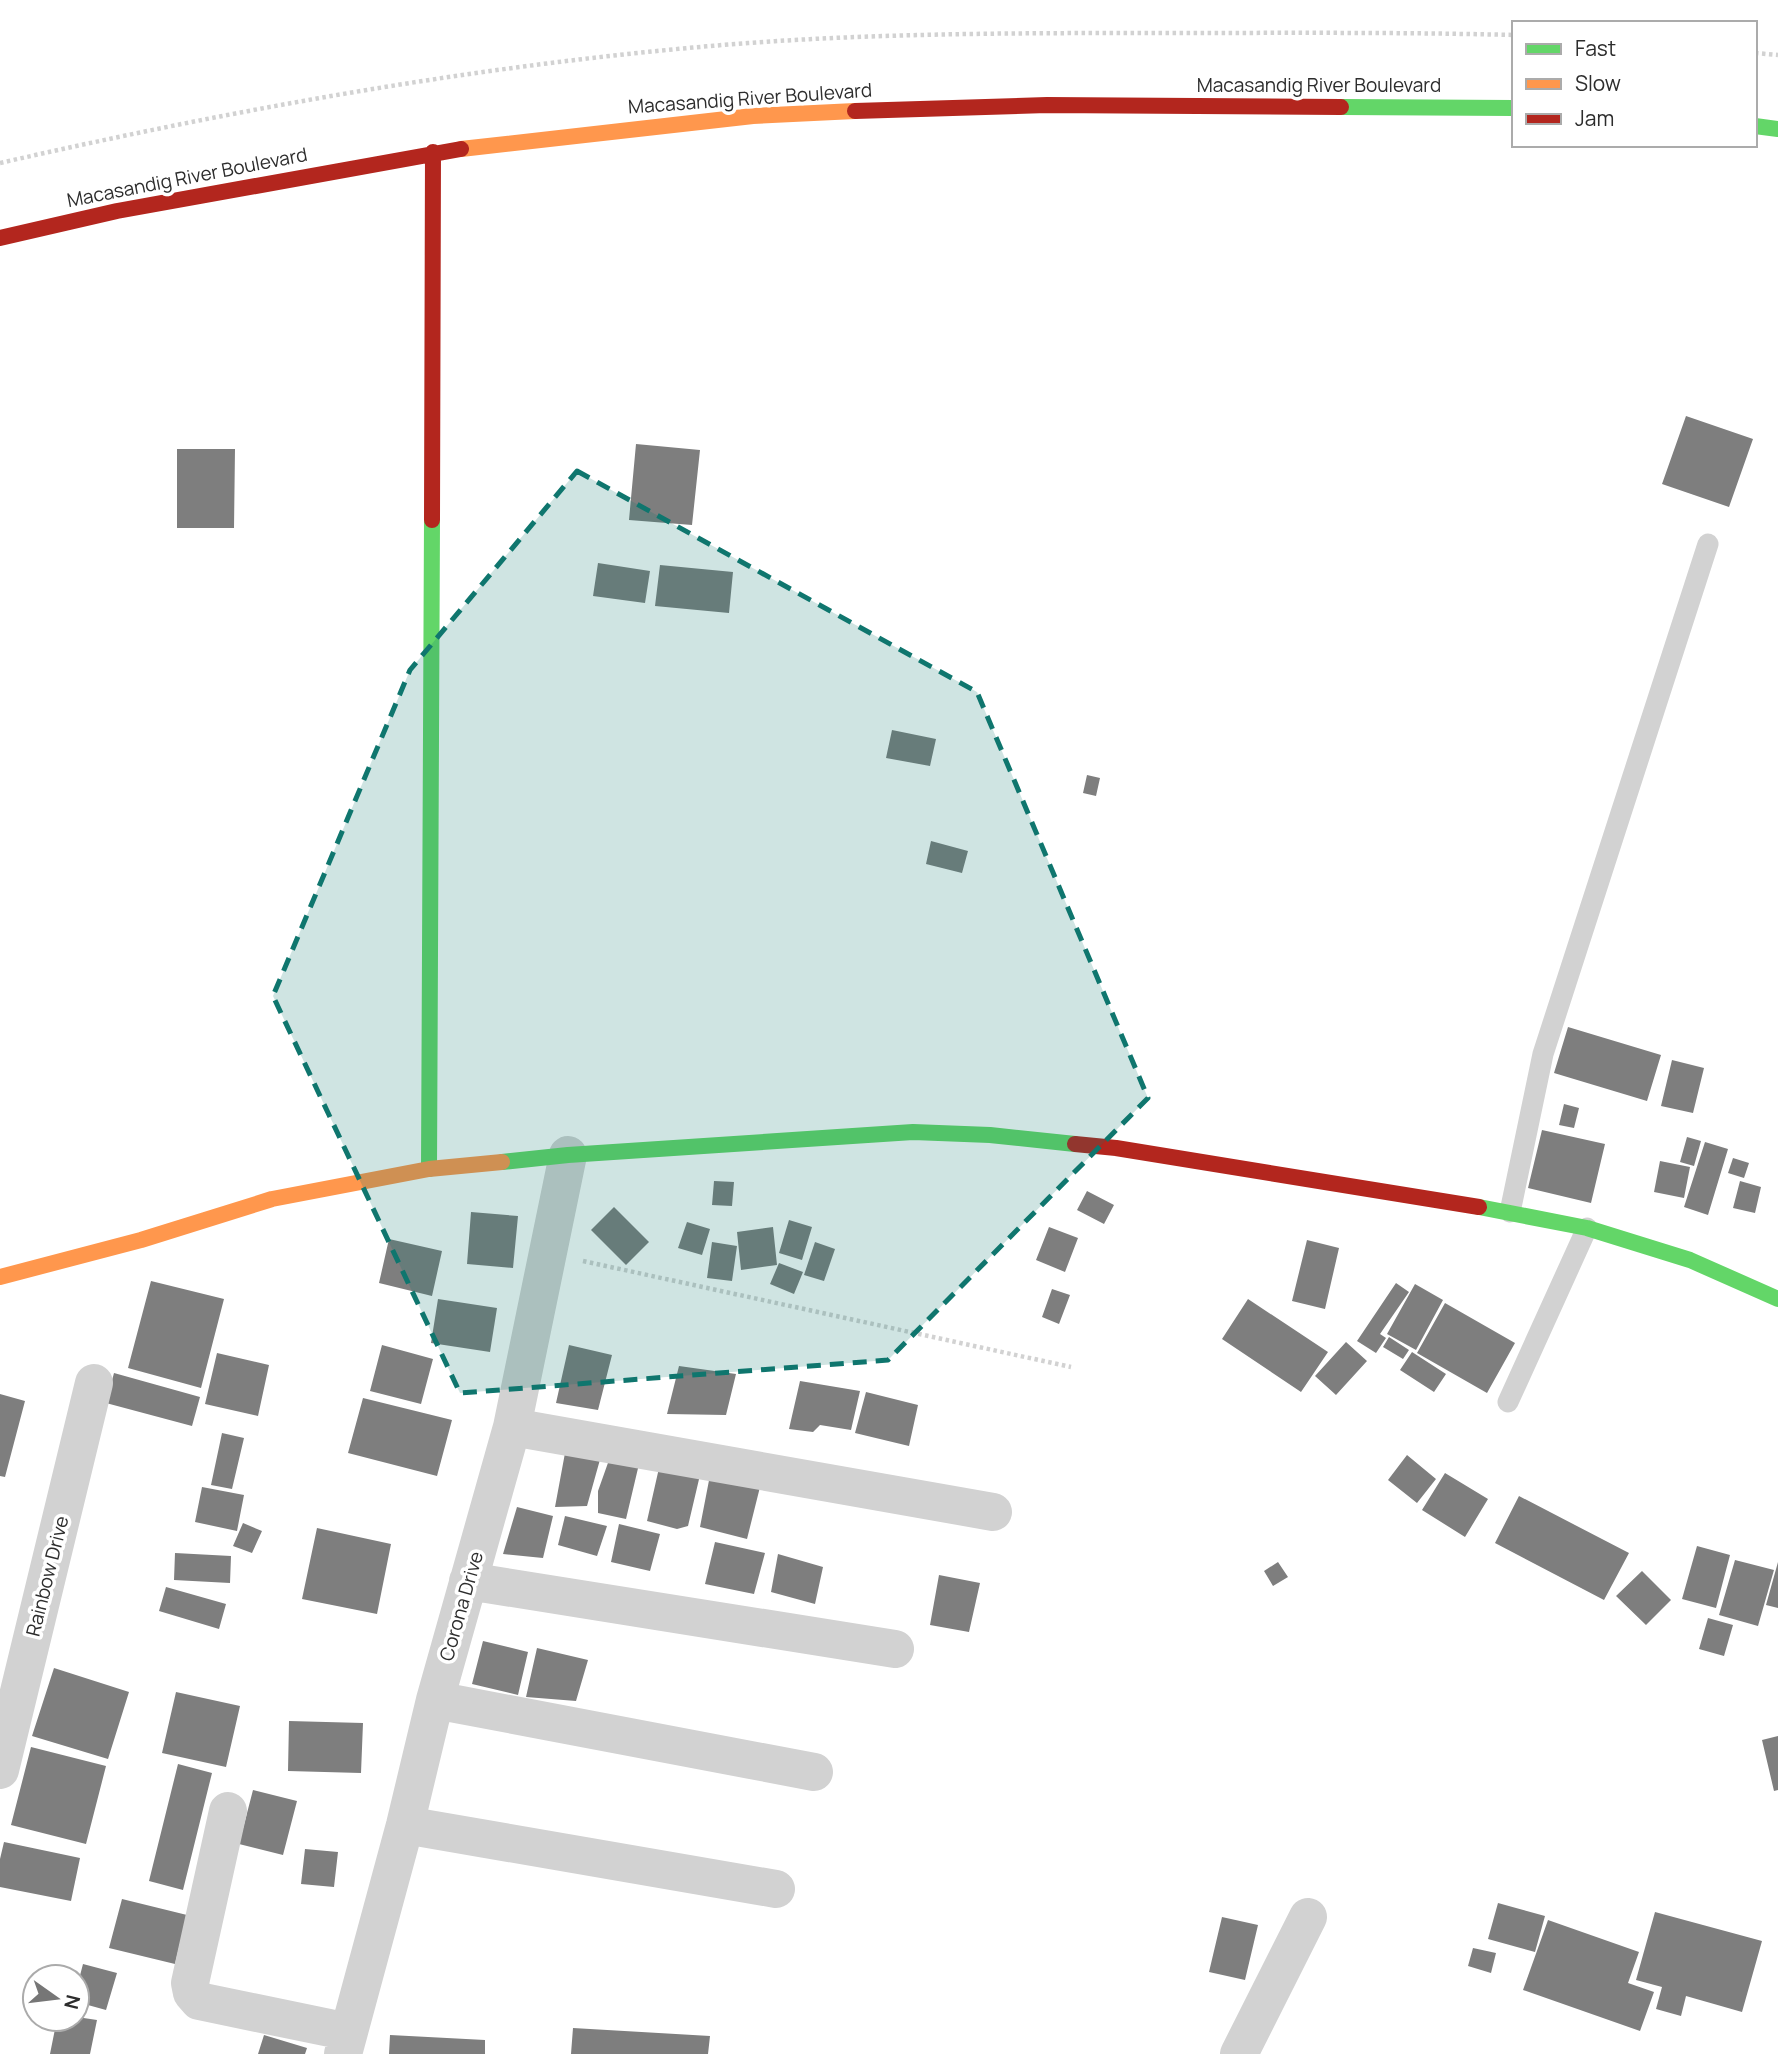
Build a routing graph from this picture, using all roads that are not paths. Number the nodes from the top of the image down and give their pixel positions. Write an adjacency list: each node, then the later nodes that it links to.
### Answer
1 (1512, 108): 4 (street, Macasandig River Boulevard)
2 (1757, 126): 3 (street)
3 (1778, 129)
4 (433, 152): 5 (street, Macasandig River Boulevard); 8 (street)
5 (0, 238)
6 (1708, 544): 9 (lane)
7 (568, 1155): 8 (street); 9 (street); 15 (street, Corona Drive)
8 (429, 1169): 11 (street)
9 (1510, 1212): 10 (street)
10 (1587, 1228): 12 (street); 14 (lane)
11 (0, 1277)
12 (1778, 1299)
13 (94, 1383): 20 (street, Rainbow Drive)
14 (1508, 1402)
15 (512, 1427): 16 (street); 17 (street, Corona Drive)
16 (993, 1512)
17 (468, 1581): 18 (street); 19 (street, Corona Drive)
18 (895, 1649)
19 (435, 1700): 21 (street); 23 (street, Corona Drive)
20 (0, 1770)
21 (814, 1772)
22 (228, 1811): 26 (street)
23 (405, 1825): 24 (street); 26 (street, Corona Drive)
24 (776, 1889)
25 (1308, 1917): 27 (street)
26 (346, 2043)
27 (1239, 2054)

